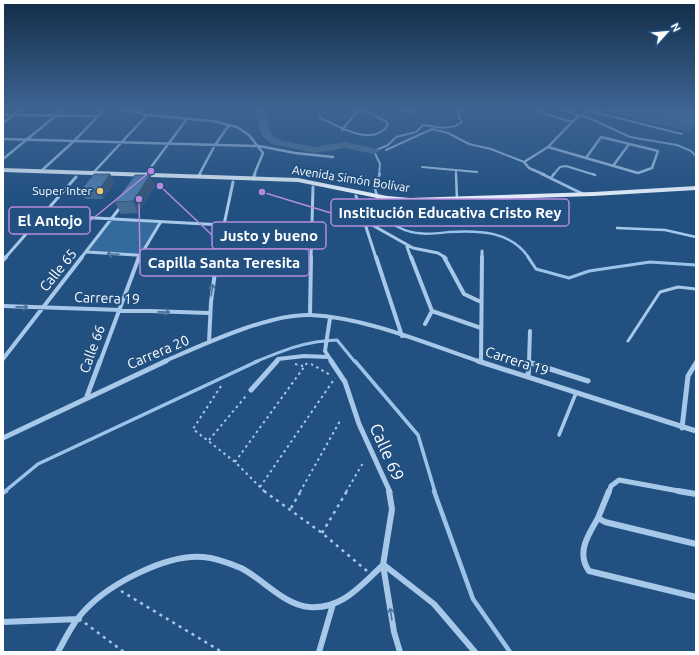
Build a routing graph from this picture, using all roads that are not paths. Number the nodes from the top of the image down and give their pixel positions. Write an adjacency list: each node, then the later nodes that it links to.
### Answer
1 (17, 140): 2 (street)
2 (27, 140): 12 (street); 22 (street)
3 (123, 140): 13 (street)
4 (171, 140): 14 (street)
5 (219, 140): 16 (street)
6 (254, 140): 17 (street)
7 (409, 140): 19 (lane)
8 (461, 140): 23 (lane)
9 (555, 140): 18 (street)
10 (599, 140): 21 (street)
11 (611, 140): 15 (street)
12 (74, 141): 13 (street); 28 (street)
13 (121, 142): 14 (street); 30 (street)
14 (167, 144): 16 (street); 35 (street)
15 (629, 144): 24 (street); 24 (street)
16 (215, 145): 17 (street); 33 (street)
17 (259, 146): 20 (street); 37 (street)
18 (548, 147): 21 (street); 23 (street)
19 (386, 150)
20 (333, 157)
21 (586, 158): 24 (street)
22 (3, 159)
23 (524, 162): 36 (street)
24 (613, 166)
25 (422, 167): 27 (lane)
26 (3, 170): 28 (main road, Avenida Simón Bolívar)
27 (456, 170): 29 (lane); 46 (lane)
28 (40, 172): 30 (main road, Avenida Simón Bolívar)
29 (477, 172)
30 (93, 173): 35 (main road, Avenida Simón Bolívar)
31 (3, 174): 34 (main road, Avenida Simón Bolívar)
32 (595, 175): 36 (lane)
33 (199, 176): 35 (main road, Avenida Simón Bolívar); 37 (main road, Avenida Simón Bolívar)
34 (76, 177): 35 (main road, Avenida Simón Bolívar); 49 (street)
35 (144, 177): 38 (main road, Avenida Simón Bolívar)
36 (551, 178): 41 (street)
37 (253, 179): 44 (main road, Avenida Simón Bolívar)
38 (233, 182): 39 (main road, Avenida Simón Bolívar); 53 (street)
39 (313, 187): 43 (main road, Avenida Simón Bolívar); 69 (street)
40 (696, 188): 41 (main road, Avenida Simón Bolívar)
41 (583, 194): 47 (main road, Avenida Simón Bolívar)
42 (696, 194): 47 (main road, Avenida Simón Bolívar)
43 (356, 196): 44 (main road, Avenida Simón Bolívar); 51 (street)
44 (372, 197): 45 (main road, Avenida Simón Bolívar)
45 (388, 200): 46 (main road, Avenida Simón Bolívar); 47 (main road, Avenida Simón Bolívar)
46 (457, 200): 47 (main road, Avenida Simón Bolívar)
47 (504, 200)
48 (124, 202): 50 (street, Calle 65)
49 (41, 215): 50 (street); 60 (street)
50 (111, 219): 52 (street); 58 (street, Calle 65)
51 (365, 221): 56 (street); 74 (street)
52 (160, 223): 53 (street); 59 (street, Calle 66)
53 (223, 225): 61 (street)
54 (617, 228): 55 (lane)
55 (696, 237)
56 (405, 244): 63 (street); 67 (street)
57 (482, 251): 63 (street)
58 (86, 252): 59 (street, one-way to 58); 65 (street, Calle 65)
59 (140, 255): 61 (street); 66 (street, Calle 66)
60 (3, 260)
61 (217, 260): 68 (street, one-way to 61)
62 (696, 289): 75 (lane)
63 (481, 302): 72 (street)
64 (3, 306): 65 (street, Carrera 19, one-way to 65)
65 (41, 307): 66 (street, Carrera 19); 78 (street, Calle 65)
66 (118, 311): 68 (street, Carrera 19, one-way to 68); 86 (street, Calle 66)
67 (432, 311): 71 (street); 72 (street)
68 (209, 312): 76 (street)
69 (310, 315): 70 (street, Carrera 20); 76 (street, Carrera 20)
70 (330, 318): 74 (street, Carrera 19); 77 (street, Calle 69)
71 (425, 324)
72 (481, 328): 79 (street)
73 (530, 332): 80 (street)
74 (402, 336): 79 (street, Carrera 19)
75 (628, 341)
76 (209, 342): 86 (street, Carrera 20)
77 (328, 357): 84 (street); 94 (street, Calle 69)
78 (3, 359)
79 (481, 362): 82 (street, Carrera 19)
80 (528, 362): 82 (street); 83 (street)
81 (696, 363): 87 (street)
82 (528, 377): 85 (street, Carrera 19)
83 (588, 381)
84 (251, 390)
85 (576, 393): 87 (street, Carrera 19); 89 (lane)
86 (87, 397): 90 (street, Carrera 20)
87 (682, 428): 88 (street, Carrera 19)
88 (696, 431)
89 (559, 435)
90 (3, 438)
91 (696, 494): 92 (street)
92 (598, 518): 93 (street); 95 (street)
93 (696, 544)
94 (383, 565): 96 (street); 101 (street, Calle 69, one-way to 94); 102 (street)
95 (696, 597)
96 (333, 604): 97 (street); 100 (street)
97 (79, 619): 98 (street); 99 (street)
98 (3, 622)
99 (58, 652)
100 (319, 652)
101 (400, 652)
102 (475, 652)

